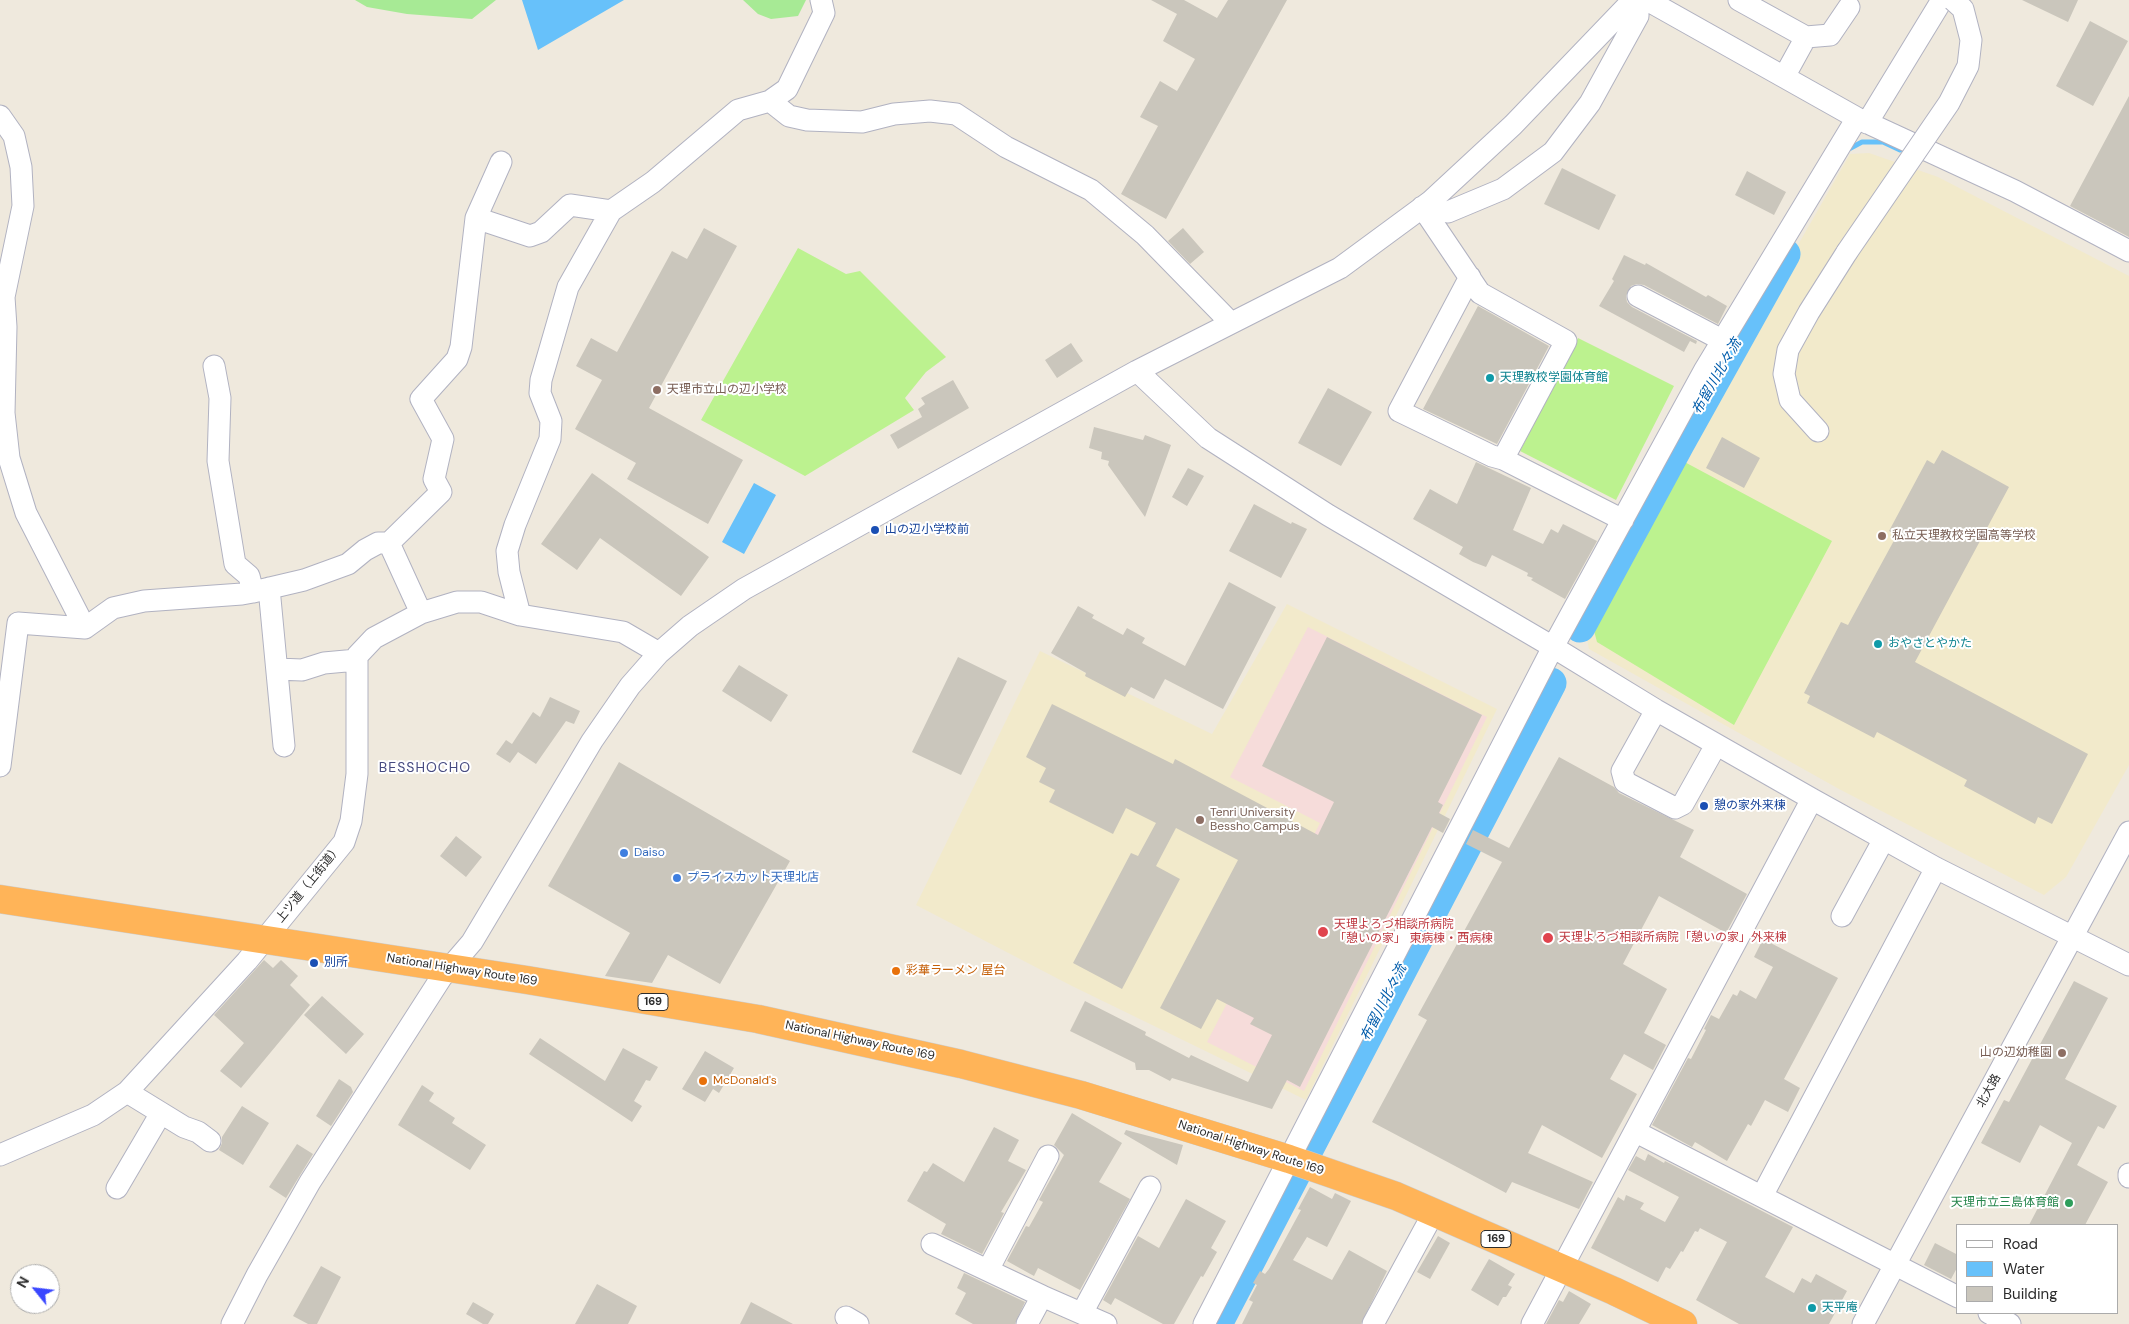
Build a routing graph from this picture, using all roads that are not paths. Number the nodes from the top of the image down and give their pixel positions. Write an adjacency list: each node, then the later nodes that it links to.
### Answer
1 (822, 0): 11 (street)
2 (1633, 0): 15 (street)
3 (1638, 0): 15 (street)
4 (1647, 0): 10 (street)
5 (1739, 0): 9 (street)
6 (1942, 0): 13 (street)
7 (1953, 0): 25 (street, bridge)
8 (1849, 7): 9 (street)
9 (1806, 37): 10 (street)
10 (1784, 77): 13 (street)
11 (770, 101): 16 (street); 21 (street)
12 (0, 116): 32 (street)
13 (1862, 121): 18 (street); 22 (street)
14 (501, 162): 17 (street)
15 (1422, 207): 19 (street); 21 (street)
16 (611, 211): 17 (street); 31 (street)
17 (476, 218): 28 (street)
18 (2129, 252)
19 (1470, 278): 26 (street); 26 (street)
20 (1638, 296): 22 (street)
21 (1230, 322): 24 (street)
22 (1722, 340): 27 (street)
23 (214, 366): 29 (street)
24 (1136, 371): 33 (street); 34 (street)
25 (1818, 431)
26 (1503, 459): 27 (street)
27 (1623, 520): 33 (street)
28 (389, 543): 29 (street); 30 (street)
29 (261, 590): 32 (street); 36 (street)
30 (420, 613): 31 (street); 35 (street)
31 (520, 615): 34 (street)
32 (85, 628): 40 (street)
33 (1557, 650): 37 (street); 57 (street)
34 (659, 653): 50 (street)
35 (357, 660): 36 (street); 48 (street, 上ツ道（上街道）)
36 (277, 669): 39 (street)
37 (1656, 710): 38 (street); 38 (street)
38 (1716, 745): 41 (street)
39 (284, 746)
40 (0, 766)
41 (1812, 799): 43 (street); 53 (street)
42 (2129, 832): 47 (street, 北大路)
43 (1884, 839): 44 (street); 46 (street)
44 (1936, 868): 47 (street); 60 (street)
45 (0, 899): 48 (highway, National Highway Route 169 / 169)
46 (1842, 916)
47 (2073, 937): 49 (street); 63 (street, 北大路)
48 (264, 940): 50 (highway, National Highway Route 169 / 169); 51 (street, 上ツ道（上街道）)
49 (2129, 965)
50 (449, 969): 57 (highway, National Highway Route 169 / 169); 70 (street)
51 (127, 1092): 52 (street); 55 (street, 上ツ道（上街道）)
52 (161, 1113): 54 (street); 59 (street)
53 (1636, 1132): 60 (street); 64 (street)
54 (210, 1141)
55 (0, 1155)
56 (1048, 1156): 65 (street)
57 (1296, 1162): 61 (highway, National Highway Route 169 / 169); 73 (street)
58 (1150, 1187): 68 (street)
59 (117, 1188)
60 (1762, 1196): 63 (street)
61 (1434, 1212): 64 (highway, National Highway Route 169 / 169); 74 (street)
62 (932, 1244): 65 (street)
63 (1894, 1264): 67 (street); 77 (street, 北大路)
64 (1562, 1268): 75 (street); 76 (highway, National Highway Route 169 / 169)
65 (988, 1270): 66 (street)
66 (1042, 1296): 68 (street); 71 (street)
67 (1956, 1296)
68 (1082, 1313): 72 (street)
69 (1991, 1314): 78 (street)
70 (232, 1324)
71 (1027, 1324)
72 (1106, 1324)
73 (1204, 1324)
74 (1373, 1324)
75 (1532, 1324)
76 (1683, 1324)
77 (1862, 1324)
78 (2010, 1324)

